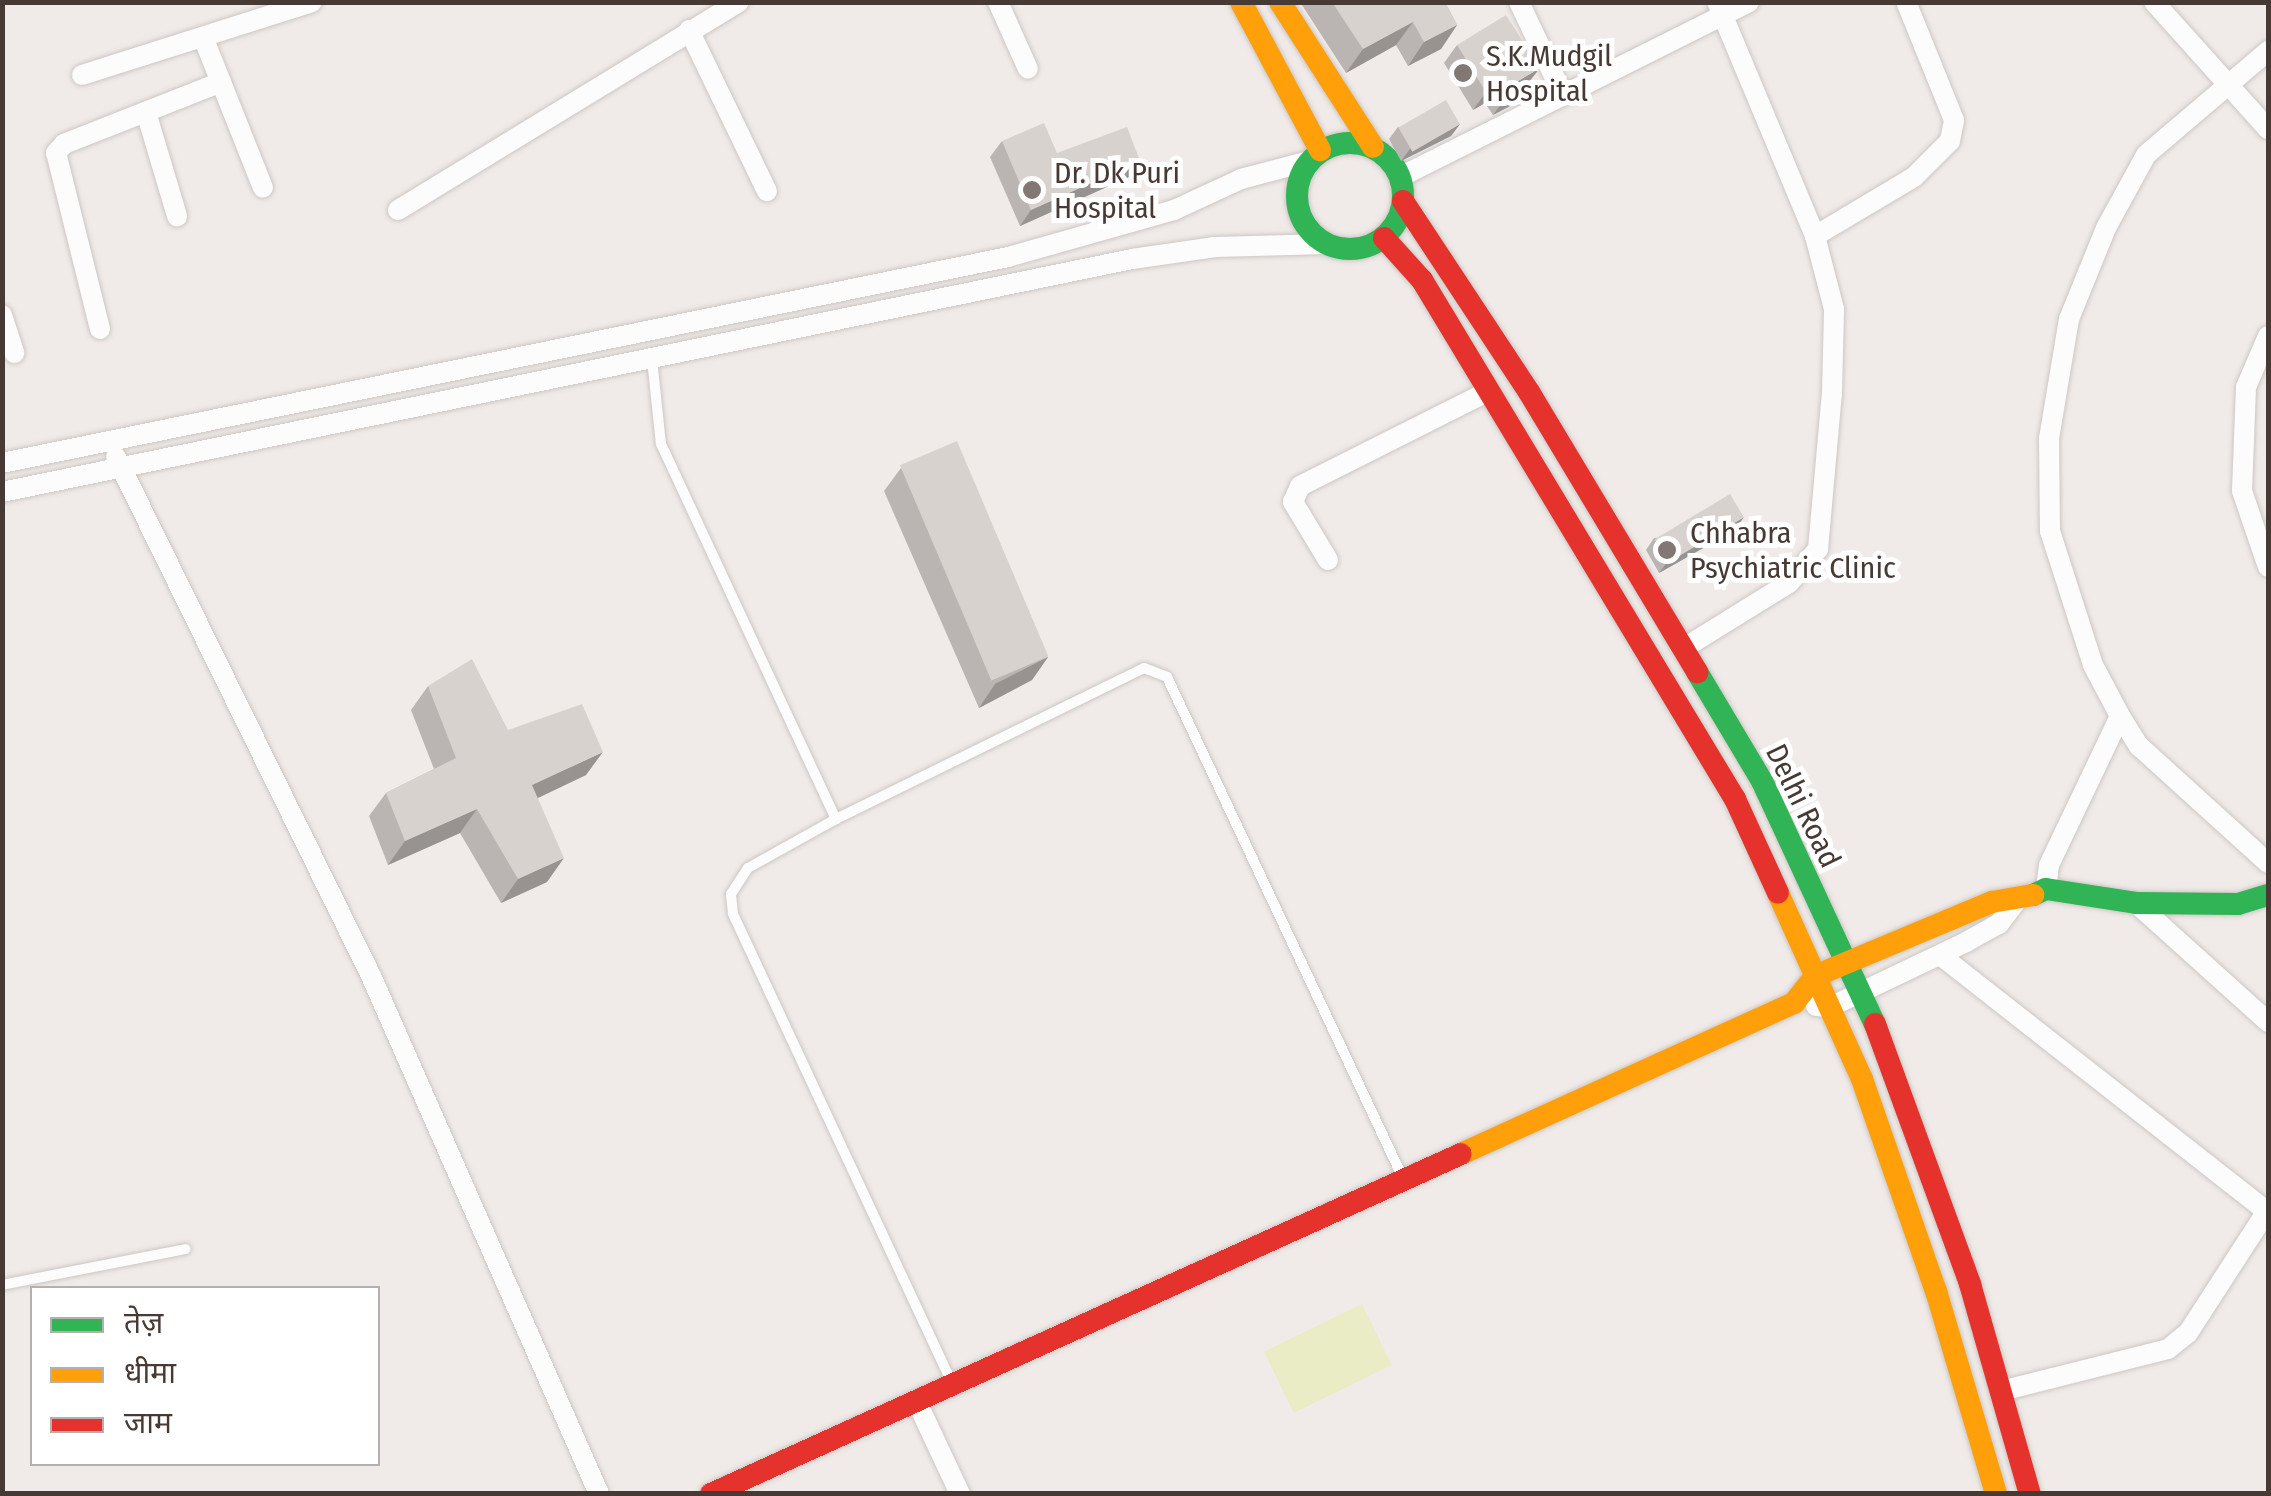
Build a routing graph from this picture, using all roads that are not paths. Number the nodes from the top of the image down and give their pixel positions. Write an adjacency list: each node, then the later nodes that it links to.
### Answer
1 (312, 2): 12 (street)
2 (739, 2): 11 (street)
3 (998, 2): 14 (street)
4 (1241, 2): 22 (main road)
5 (1280, 2): 21 (main road)
6 (1519, 2): 18 (street)
7 (1749, 2): 10 (street)
8 (1906, 2): 29 (street)
9 (2154, 2): 17 (street)
10 (1720, 9): 18 (street); 29 (street)
11 (688, 30): 25 (street); 27 (street)
12 (203, 37): 15 (street); 16 (street)
13 (2268, 52): 17 (street)
14 (1028, 70)
15 (82, 74)
16 (221, 82): 19 (street); 24 (street)
17 (2227, 84): 20 (street); 47 (street)
18 (1563, 95): 23 (street)
19 (146, 112): 28 (street); 33 (street)
20 (2268, 129)
21 (1372, 147): 22 (main road); 23 (main road)
22 (1314, 156): 31 (main road); 37 (street)
23 (1400, 176): 26 (main road)
24 (264, 188)
25 (767, 191)
26 (1404, 201): 30 (main road); 46 (main road, Delhi Road)
27 (398, 210)
28 (178, 216)
29 (1816, 236): 46 (street)
30 (1384, 238): 31 (main road); 38 (main road, Delhi Road)
31 (1327, 244): 36 (street)
32 (2, 314): 35 (street)
33 (100, 329)
34 (2268, 336): 45 (street)
35 (14, 353)
36 (652, 359): 39 (street); 48 (lane)
37 (363, 391): 39 (street); 40 (street)
38 (1487, 392): 44 (street); 56 (main road, Delhi Road)
39 (373, 418): 42 (street)
40 (108, 442): 41 (street); 42 (street)
41 (2, 463)
42 (122, 468): 43 (street); 68 (street)
43 (2, 492)
44 (1328, 560)
45 (2268, 568)
46 (1684, 648): 55 (main road, Delhi Road)
47 (2120, 716): 49 (street); 50 (street)
48 (836, 819): 61 (lane); 65 (lane)
49 (2268, 863)
50 (2046, 889): 52 (main road); 53 (main road)
51 (2268, 894): 53 (main road)
52 (2015, 903): 54 (street); 55 (main road)
53 (2136, 903): 60 (street)
54 (1940, 955): 57 (street); 62 (street)
55 (1844, 964): 56 (main road); 57 (main road, Delhi Road)
56 (1815, 976): 58 (main road); 59 (main road, Delhi Road)
57 (1860, 994): 59 (street); 66 (main road, Delhi Road)
58 (1794, 1004): 59 (street); 61 (main road)
59 (1830, 1007): 71 (main road, Delhi Road)
60 (2268, 1022)
61 (1404, 1178): 65 (main road)
62 (2268, 1211): 66 (street)
63 (186, 1248): 64 (lane)
64 (2, 1285)
65 (952, 1384): 67 (main road)
66 (2000, 1391): 72 (main road, Delhi Road)
67 (916, 1400): 69 (main road); 70 (street)
68 (598, 1494)
69 (712, 1494)
70 (960, 1494)
71 (1996, 1494)
72 (2030, 1494)

